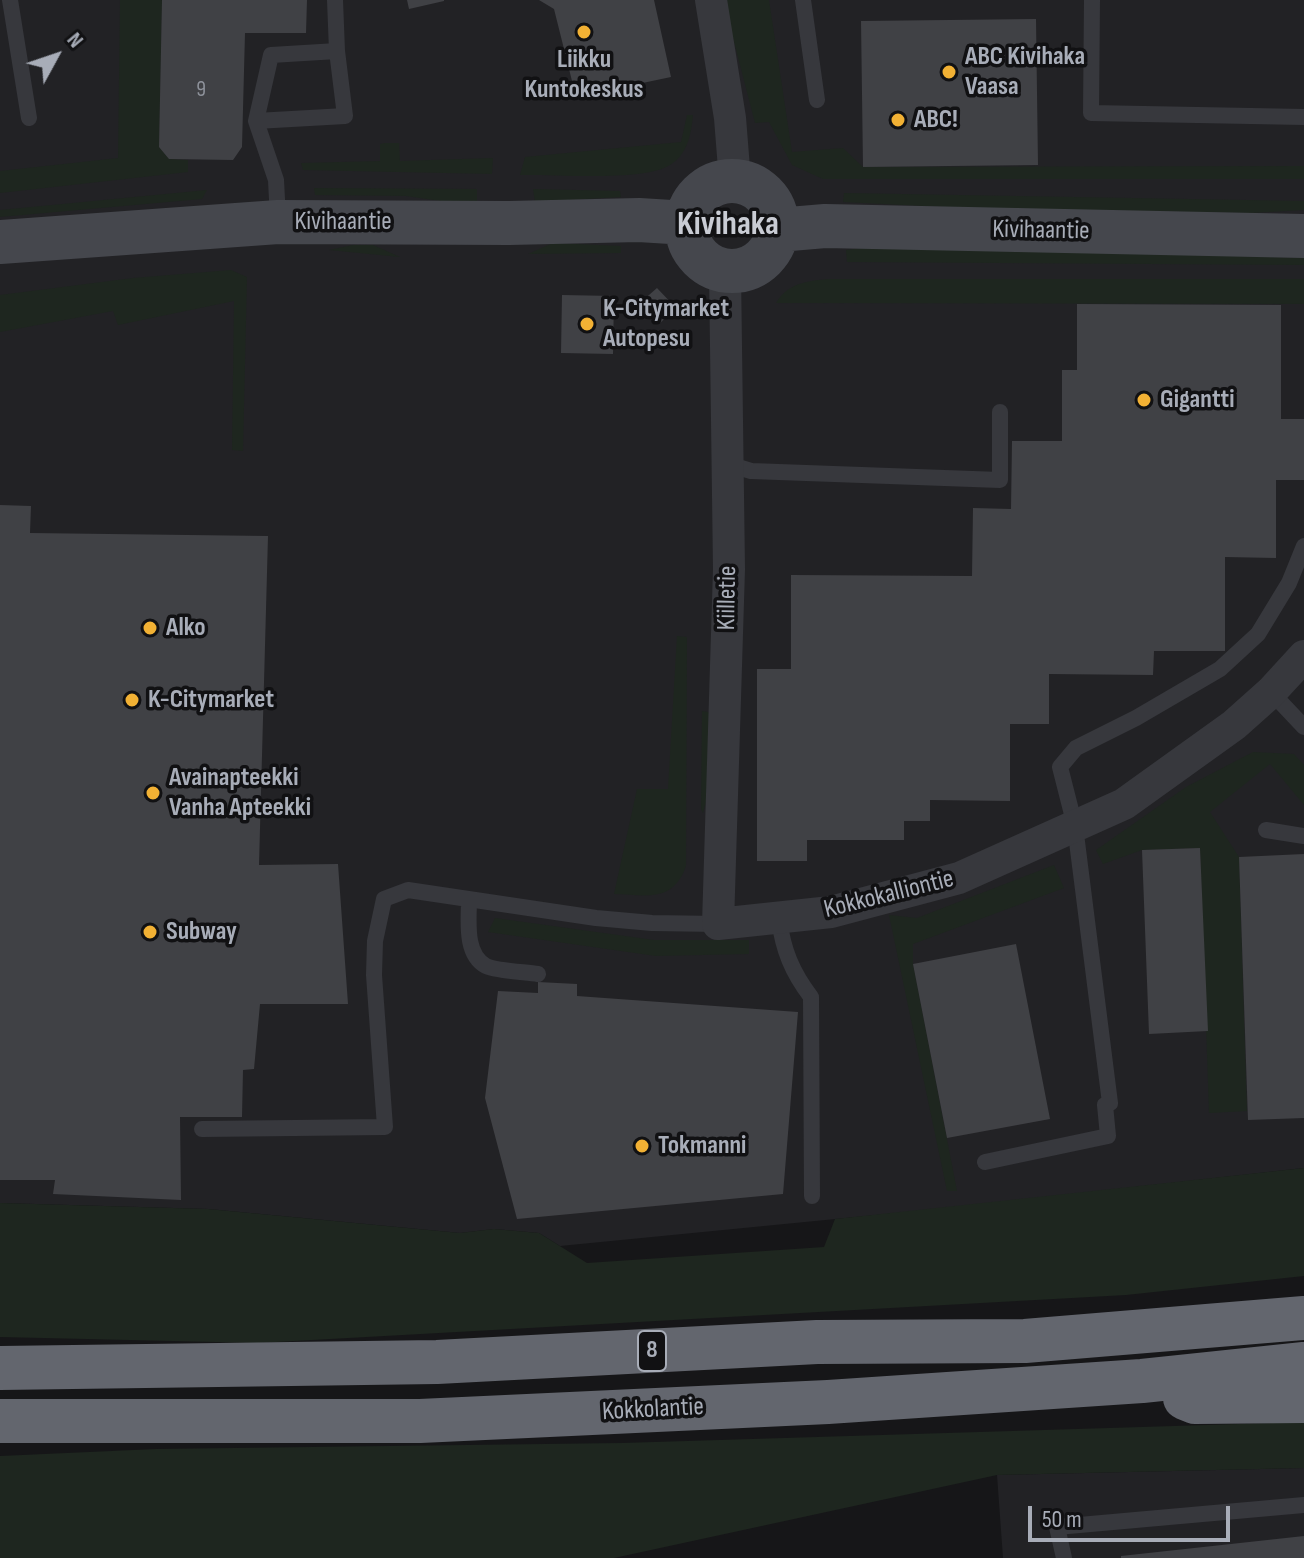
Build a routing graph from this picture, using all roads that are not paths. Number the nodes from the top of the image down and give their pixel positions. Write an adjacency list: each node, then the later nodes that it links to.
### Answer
1 (10, 0): 9 (lane)
2 (335, 0): 6 (lane)
3 (711, 0): 11 (street)
4 (803, 0): 7 (lane)
5 (1092, 0): 8 (lane)
6 (337, 51): 10 (lane); 10 (lane)
7 (817, 100)
8 (1304, 117)
9 (29, 118)
10 (256, 121): 12 (lane)
11 (735, 181): 13 (main road); 14 (main road)
12 (278, 222): 13 (main road, Kivihaantie); 16 (main road, Kivihaantie)
13 (687, 223): 17 (main road)
14 (778, 230): 15 (main road, Kivihaantie); 17 (main road)
15 (1304, 236)
16 (0, 242)
17 (725, 272): 19 (street, Kiilletie)
18 (1000, 412): 19 (lane)
19 (728, 464): 29 (street, Kiilletie)
20 (1304, 546): 24 (lane)
21 (1304, 656): 22 (street, Kokkokalliontie)
22 (1271, 692): 23 (lane); 24 (street, Kokkokalliontie)
23 (1304, 727)
24 (1075, 826): 28 (street, Kokkokalliontie); 32 (lane)
25 (1266, 830): 26 (lane)
26 (1304, 836)
27 (469, 899): 29 (lane, Kokkokalliontie); 30 (lane); 31 (lane, Kokkokalliontie)
28 (779, 919): 29 (street, Kokkokalliontie); 33 (lane)
29 (718, 924)
30 (538, 974)
31 (202, 1129)
32 (985, 1162)
33 (812, 1196)
34 (1304, 1318): 36 (highway, 8)
35 (1304, 1364): 37 (highway, Kokkolantie / 8)
36 (0, 1368)
37 (1142, 1381): 38 (highway); 39 (highway, Kokkolantie / 8)
38 (1304, 1401)
39 (0, 1421)
40 (1304, 1505): 41 (lane)
41 (1064, 1558)

